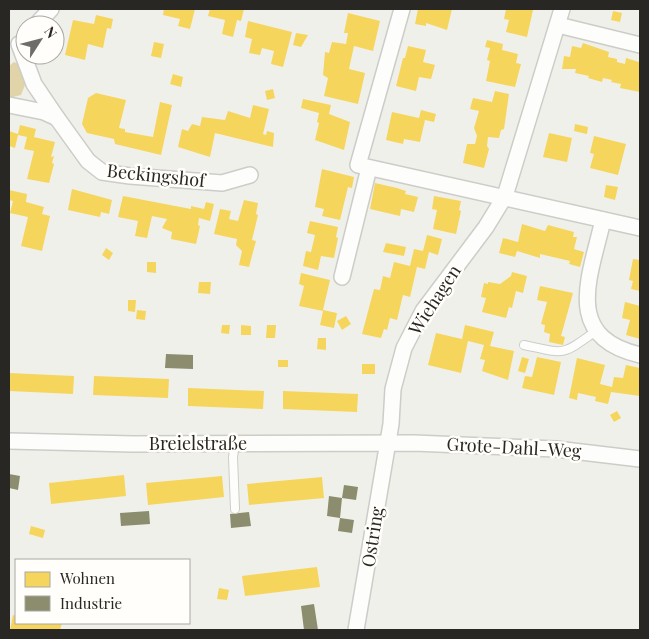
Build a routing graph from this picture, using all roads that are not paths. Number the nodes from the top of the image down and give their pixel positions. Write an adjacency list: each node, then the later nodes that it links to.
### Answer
1 (402, 9): 8 (street)
2 (562, 9): 3 (street, Wiehagen)
3 (558, 25): 4 (street); 10 (street, Wiehagen)
4 (640, 45)
5 (26, 65): 7 (street, Beckingshof)
6 (9, 105): 7 (street)
7 (57, 118): 9 (street, Beckingshof)
8 (369, 168): 10 (street); 13 (street)
9 (250, 176)
10 (504, 196): 11 (street); 18 (street, Wiehagen)
11 (603, 220): 12 (street); 14 (street)
12 (640, 228)
13 (342, 277)
14 (596, 331): 15 (lane); 16 (street)
15 (524, 345)
16 (640, 355)
17 (9, 441): 19 (street, Breielstraße)
18 (387, 443): 19 (street, Breielstraße); 20 (street, Grote-Dahl-Weg); 22 (street, Ostring)
19 (235, 444): 21 (lane)
20 (640, 459)
21 (236, 509)
22 (356, 630)

